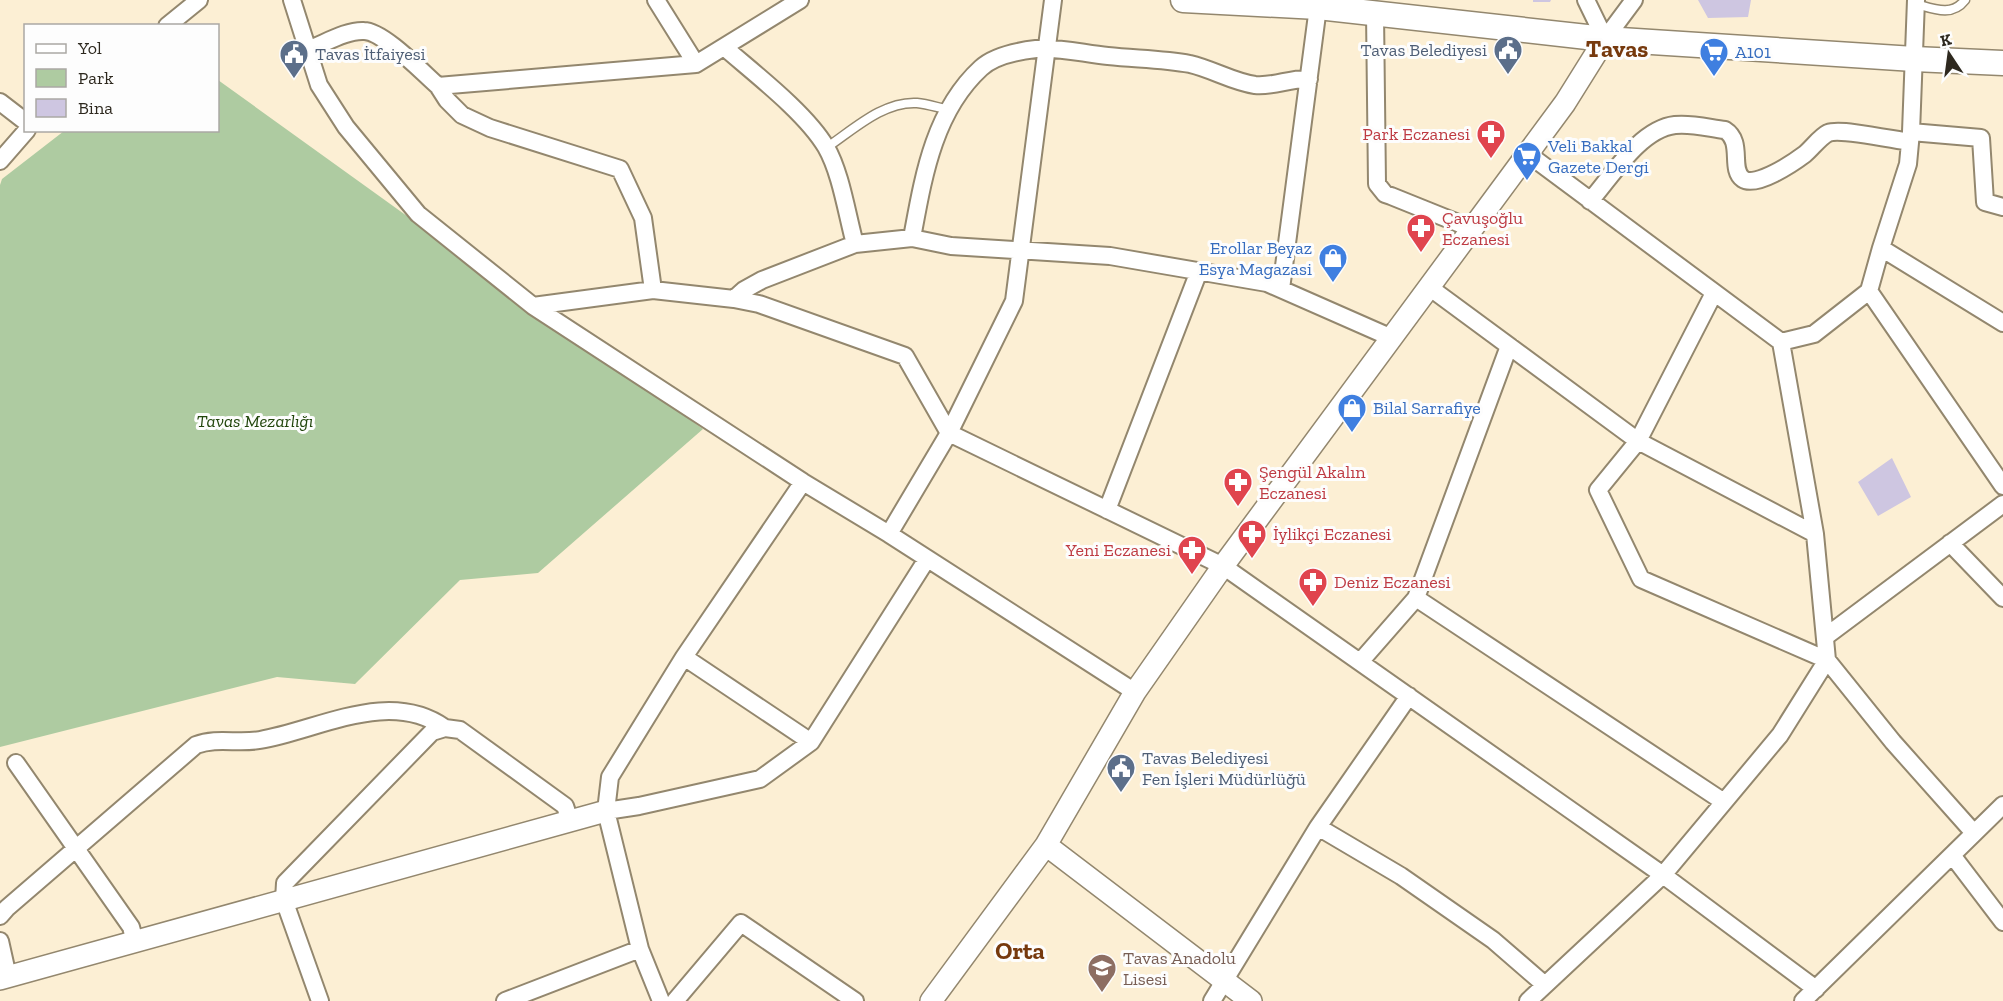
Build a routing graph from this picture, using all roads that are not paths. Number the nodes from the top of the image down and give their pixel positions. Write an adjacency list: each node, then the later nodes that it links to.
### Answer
1 (199, 0): 14 (street)
2 (292, 0): 18 (street)
3 (656, 0): 21 (street)
4 (800, 0): 16 (street)
5 (1053, 0): 17 (street)
6 (1184, 0): 11 (main road)
7 (1586, 0): 15 (street)
8 (1634, 0): 15 (street)
9 (1965, 0): 10 (lane)
10 (1916, 2): 19 (street)
11 (1281, 3): 12 (main road)
12 (1318, 7): 13 (main road); 22 (street)
13 (1375, 14): 15 (main road); 34 (street)
14 (169, 24)
15 (1605, 39): 19 (main road); 30 (street)
16 (724, 47): 21 (street); 29 (street)
17 (1047, 48): 22 (street); 25 (street); 38 (street)
18 (308, 50): 23 (street); 46 (street)
19 (1914, 59): 20 (main road); 28 (street)
20 (2003, 63)
21 (696, 64): 23 (street)
22 (1309, 79): 41 (street)
23 (438, 86): 42 (street)
24 (0, 102): 26 (street)
25 (950, 110): 29 (lane); 35 (street)
26 (24, 120)
27 (25, 132): 31 (street)
28 (1911, 137): 32 (street); 33 (street); 37 (street)
29 (826, 148): 36 (street)
30 (1528, 154): 32 (street); 34 (street)
31 (0, 161)
32 (1590, 201): 44 (street)
33 (2003, 207)
34 (1473, 229): 40 (street)
35 (912, 238): 36 (street); 38 (street)
36 (855, 244): 45 (street)
37 (1881, 248): 43 (street); 47 (street)
38 (1021, 249): 39 (street); 51 (street)
39 (1199, 271): 41 (street); 56 (street)
40 (1429, 287): 48 (street); 50 (street)
41 (1281, 289): 48 (street)
42 (653, 290): 45 (street); 46 (street)
43 (1869, 291): 49 (street); 54 (street)
44 (1714, 293): 49 (street); 52 (street)
45 (734, 299): 51 (street)
46 (533, 306): 53 (street)
47 (2003, 323)
48 (1392, 338): 61 (street)
49 (1781, 342): 58 (street)
50 (1509, 346): 52 (street); 62 (street)
51 (949, 433): 56 (street); 57 (street)
52 (1638, 441): 58 (street); 66 (street)
53 (803, 482): 57 (street); 65 (street)
54 (2003, 486)
55 (2003, 504): 59 (street)
56 (1107, 510): 61 (street)
57 (889, 534): 60 (street)
58 (1815, 534): 64 (street)
59 (1950, 543): 63 (street); 64 (street)
60 (927, 560): 68 (street); 71 (street)
61 (1223, 566): 67 (street); 68 (street)
62 (1416, 598): 67 (street); 73 (street)
63 (2003, 598)
64 (1825, 637): 66 (street)
65 (684, 657): 71 (street); 75 (street)
66 (1827, 660): 73 (street); 78 (street)
67 (1360, 662): 69 (street)
68 (1135, 692): 79 (street)
69 (1409, 696): 77 (street); 82 (street)
70 (445, 728): 76 (street); 80 (street); 83 (street)
71 (811, 742): 75 (street)
72 (16, 763): 80 (street)
73 (1724, 802): 82 (street)
74 (2003, 805): 78 (street)
75 (606, 811): 76 (street); 88 (street)
76 (570, 821): 83 (street)
77 (1318, 827): 90 (street); 91 (street)
78 (1974, 833): 81 (street)
79 (1046, 845): 90 (street); 98 (street)
80 (76, 848): 84 (street); 87 (street)
81 (1952, 855): 85 (street); 92 (street)
82 (1663, 875): 91 (street); 92 (street)
83 (284, 900): 87 (street); 93 (street)
84 (0, 916)
85 (2003, 922)
86 (0, 941): 89 (street)
87 (135, 942): 89 (street)
88 (640, 949): 94 (street); 95 (street)
89 (4, 978)
90 (1225, 981): 99 (street); 100 (street)
91 (1545, 985): 101 (street)
92 (1816, 989): 102 (street)
93 (320, 1001)
94 (505, 1001)
95 (661, 1001)
96 (675, 1001): 97 (street)
97 (855, 1001)
98 (931, 1001)
99 (1212, 1001)
100 (1251, 1001)
101 (1528, 1001)
102 (1803, 1001)

